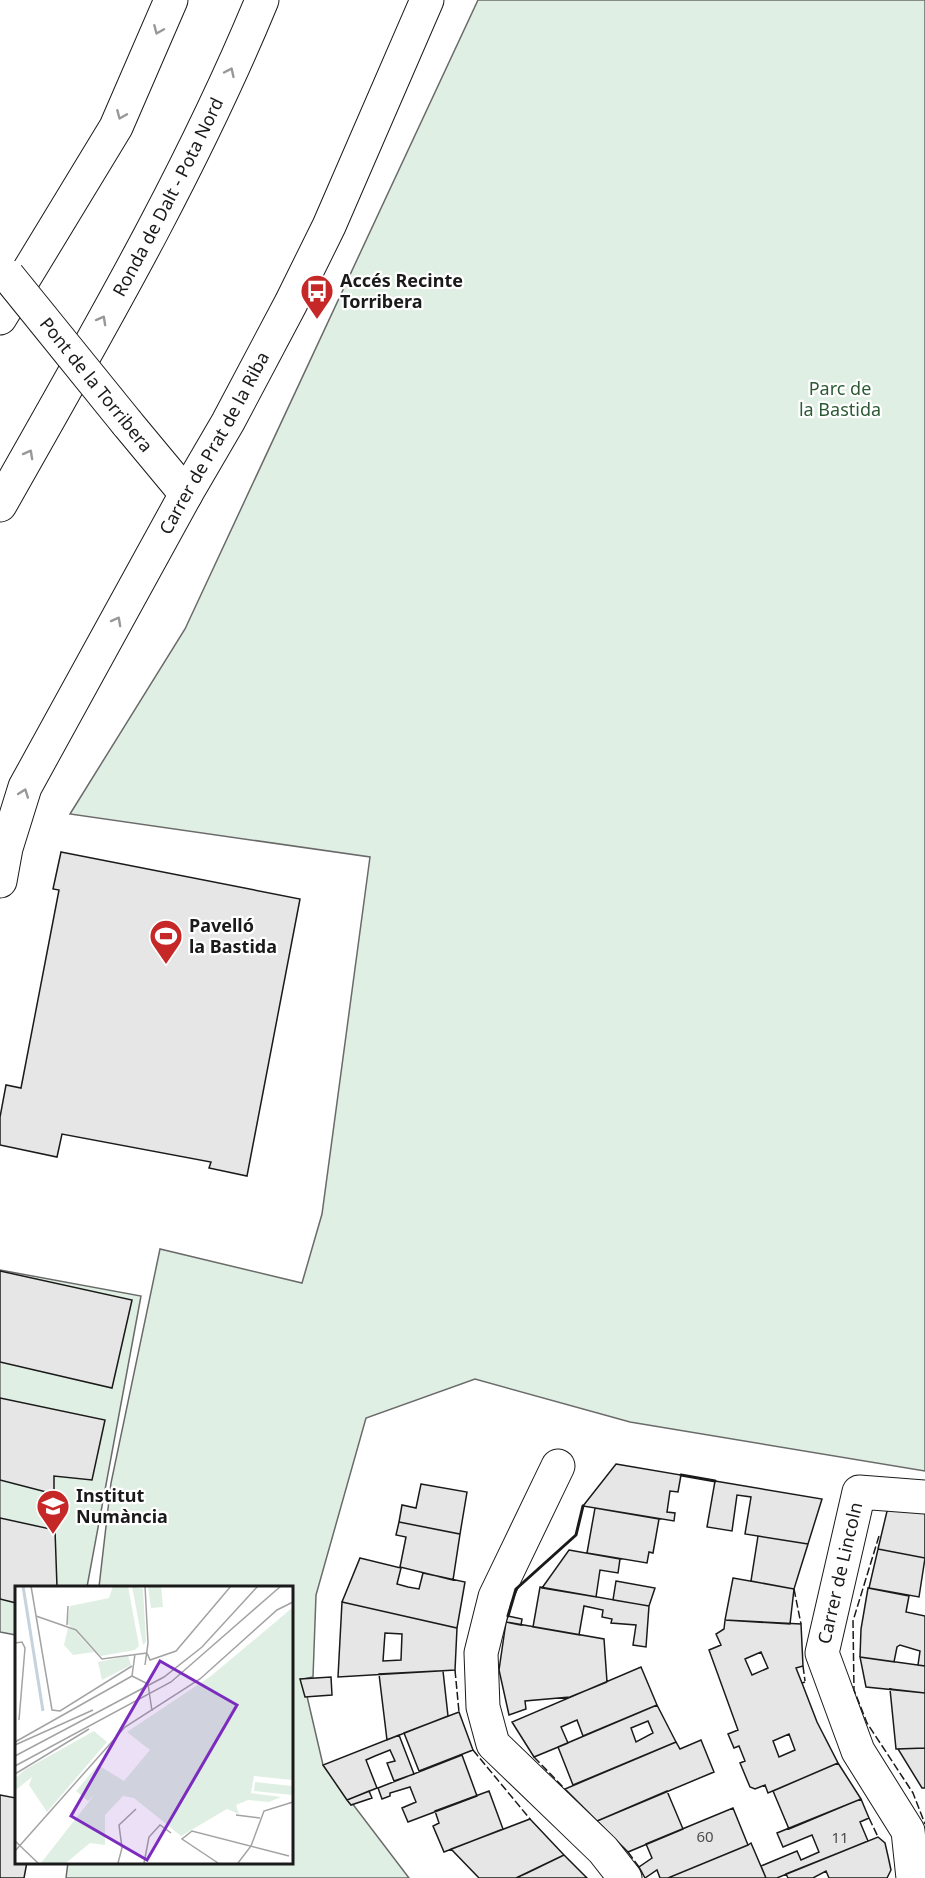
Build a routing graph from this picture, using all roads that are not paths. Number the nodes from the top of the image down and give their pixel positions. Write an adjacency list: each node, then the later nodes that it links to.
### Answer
1 (171, 0): 5 (main road, one-way to 5)
2 (262, 0): 7 (main road, Ronda de Dalt - Pota Nord, one-way to 2)
3 (427, 0): 6 (main road, Carrer de Prat de la Riba)
4 (4, 274): 6 (main road, Pont de la Torribera, bridge)
5 (3, 314)
6 (186, 494): 8 (main road, Carrer de Prat de la Riba, one-way to 6)
7 (0, 505)
8 (0, 881)
9 (558, 1466): 11 (main road)
10 (925, 1497): 12 (main road, Carrer de Lincoln)
11 (625, 1878)
12 (913, 1878)

